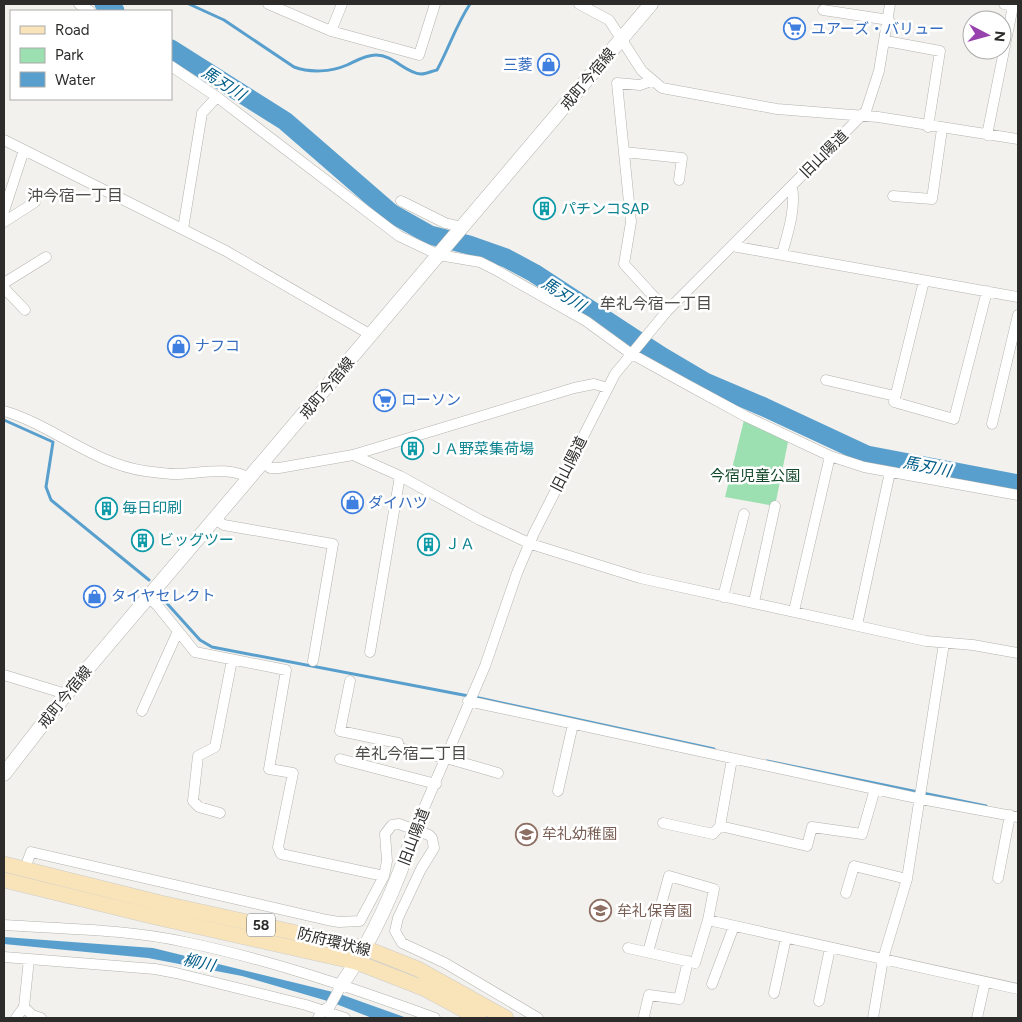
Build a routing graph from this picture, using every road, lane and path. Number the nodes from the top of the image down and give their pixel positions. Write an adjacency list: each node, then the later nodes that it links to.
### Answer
1 (268, 4): 10 (street)
2 (342, 4): 10 (street)
3 (435, 4): 10 (street)
4 (579, 4): 11 (street)
5 (651, 4): 11 (street, 戒町今宿線)
6 (890, 4): 9 (street, 旧山陽道)
7 (1004, 4): 19 (street)
8 (823, 10): 9 (street)
9 (888, 20): 12 (street, 旧山陽道)
10 (331, 31)
11 (621, 39): 14 (street); 30 (street, 戒町今宿線)
12 (886, 41): 16 (street, 旧山陽道); 17 (street)
13 (172, 67): 15 (street)
14 (651, 81): 16 (street); 23 (street)
15 (217, 97): 31 (street); 33 (street)
16 (862, 116): 17 (street); 25 (street, 旧山陽道)
17 (928, 127): 18 (street)
18 (942, 129): 19 (street); 26 (street)
19 (987, 135): 20 (street)
20 (1018, 139)
21 (4, 140): 22 (street)
22 (24, 150): 29 (street); 31 (street)
23 (624, 152): 24 (street); 42 (street)
24 (679, 180)
25 (792, 186): 32 (street, 旧山陽道); 34 (street)
26 (893, 196)
27 (401, 201): 30 (street)
28 (36, 202): 29 (street)
29 (4, 216)
30 (461, 228): 33 (street, 戒町今宿線)
31 (183, 229): 44 (street)
32 (732, 246): 34 (street); 42 (street, 旧山陽道)
33 (441, 252): 44 (street, 戒町今宿線); 45 (street)
34 (782, 254): 36 (street)
35 (46, 257): 37 (street)
36 (924, 281): 39 (street); 48 (street)
37 (4, 284)
38 (4, 288): 41 (street)
39 (987, 291): 40 (street); 48 (street)
40 (1018, 297)
41 (25, 310)
42 (667, 311): 45 (street, 旧山陽道)
43 (1018, 315): 50 (street)
44 (372, 335): 53 (street, 戒町今宿線)
45 (632, 351): 47 (street, 旧山陽道); 52 (street)
46 (826, 380): 48 (street)
47 (608, 388): 51 (street); 61 (street, 旧山陽道)
48 (895, 396)
49 (4, 411): 56 (street)
50 (992, 424)
51 (353, 455): 53 (street); 55 (street)
52 (830, 456): 54 (street); 65 (street)
53 (264, 462): 56 (street, 戒町今宿線)
54 (890, 472): 57 (street); 66 (street)
55 (400, 476): 61 (street); 69 (street)
56 (250, 479): 60 (street, 戒町今宿線)
57 (1018, 495)
58 (775, 506): 64 (street)
59 (744, 514): 62 (street)
60 (216, 520): 63 (street, 戒町今宿線); 72 (street)
61 (531, 544): 62 (street); 76 (street, 旧山陽道)
62 (723, 597): 64 (street)
63 (149, 598): 67 (street); 75 (street, 戒町今宿線)
64 (754, 602): 65 (street)
65 (794, 612): 66 (street)
66 (856, 624): 68 (street)
67 (178, 631): 71 (street); 77 (street)
68 (944, 643): 70 (street); 87 (street)
69 (370, 652)
70 (1018, 653)
71 (232, 660): 88 (street); 95 (street)
72 (312, 661)
73 (4, 674): 75 (street)
74 (350, 681): 79 (street)
75 (66, 694): 83 (street, 戒町今宿線)
76 (468, 701): 78 (street); 79 (street, 旧山陽道)
77 (142, 711)
78 (573, 724): 81 (street); 86 (street)
79 (446, 758): 82 (street); 84 (street, 旧山陽道)
80 (340, 759): 84 (street)
81 (732, 759): 85 (street); 91 (street)
82 (498, 773)
83 (4, 774)
84 (436, 784): 92 (street, 旧山陽道)
85 (875, 789): 87 (street); 91 (street)
86 (558, 791)
87 (921, 799): 89 (street); 97 (street)
88 (220, 813)
89 (1014, 816): 96 (street)
90 (663, 823): 91 (street)
91 (720, 826)
92 (415, 829): 95 (street); 104 (street, 旧山陽道); 128 (street)
93 (4, 864): 94 (main road, 防府環状線 / 58)
94 (24, 868): 95 (street); 104 (main road, 防府環状線 / 58)
95 (384, 876)
96 (998, 878)
97 (907, 879): 99 (street); 110 (street)
98 (4, 880): 112 (main road, 防府環状線 / 58)
99 (846, 893)
100 (708, 920): 102 (street); 107 (street); 111 (street)
101 (4, 925): 115 (street)
102 (734, 926): 103 (street); 114 (street)
103 (786, 938): 106 (street); 117 (street)
104 (364, 948): 112 (street, 旧山陽道); 127 (main road, 防府環状線 / 58)
105 (628, 948): 107 (street)
106 (830, 948): 110 (street); 118 (street)
107 (648, 952): 111 (street)
108 (4, 957): 109 (street)
109 (28, 959): 119 (street); 120 (street)
110 (883, 959): 113 (street); 129 (street)
111 (688, 961): 121 (street)
112 (356, 962): 115 (street, 旧山陽道); 126 (main road, 防府環状線 / 58)
113 (984, 982): 116 (street); 130 (street)
114 (712, 984)
115 (340, 987): 120 (street); 125 (street)
116 (1018, 989)
117 (774, 993)
118 (819, 1001)
119 (24, 1007): 122 (street); 123 (street)
120 (323, 1012): 124 (street)
121 (644, 1016)
122 (35, 1017)
123 (16, 1018)
124 (345, 1018)
125 (435, 1018)
126 (479, 1018)
127 (506, 1018)
128 (538, 1018)
129 (873, 1018)
130 (977, 1018)

